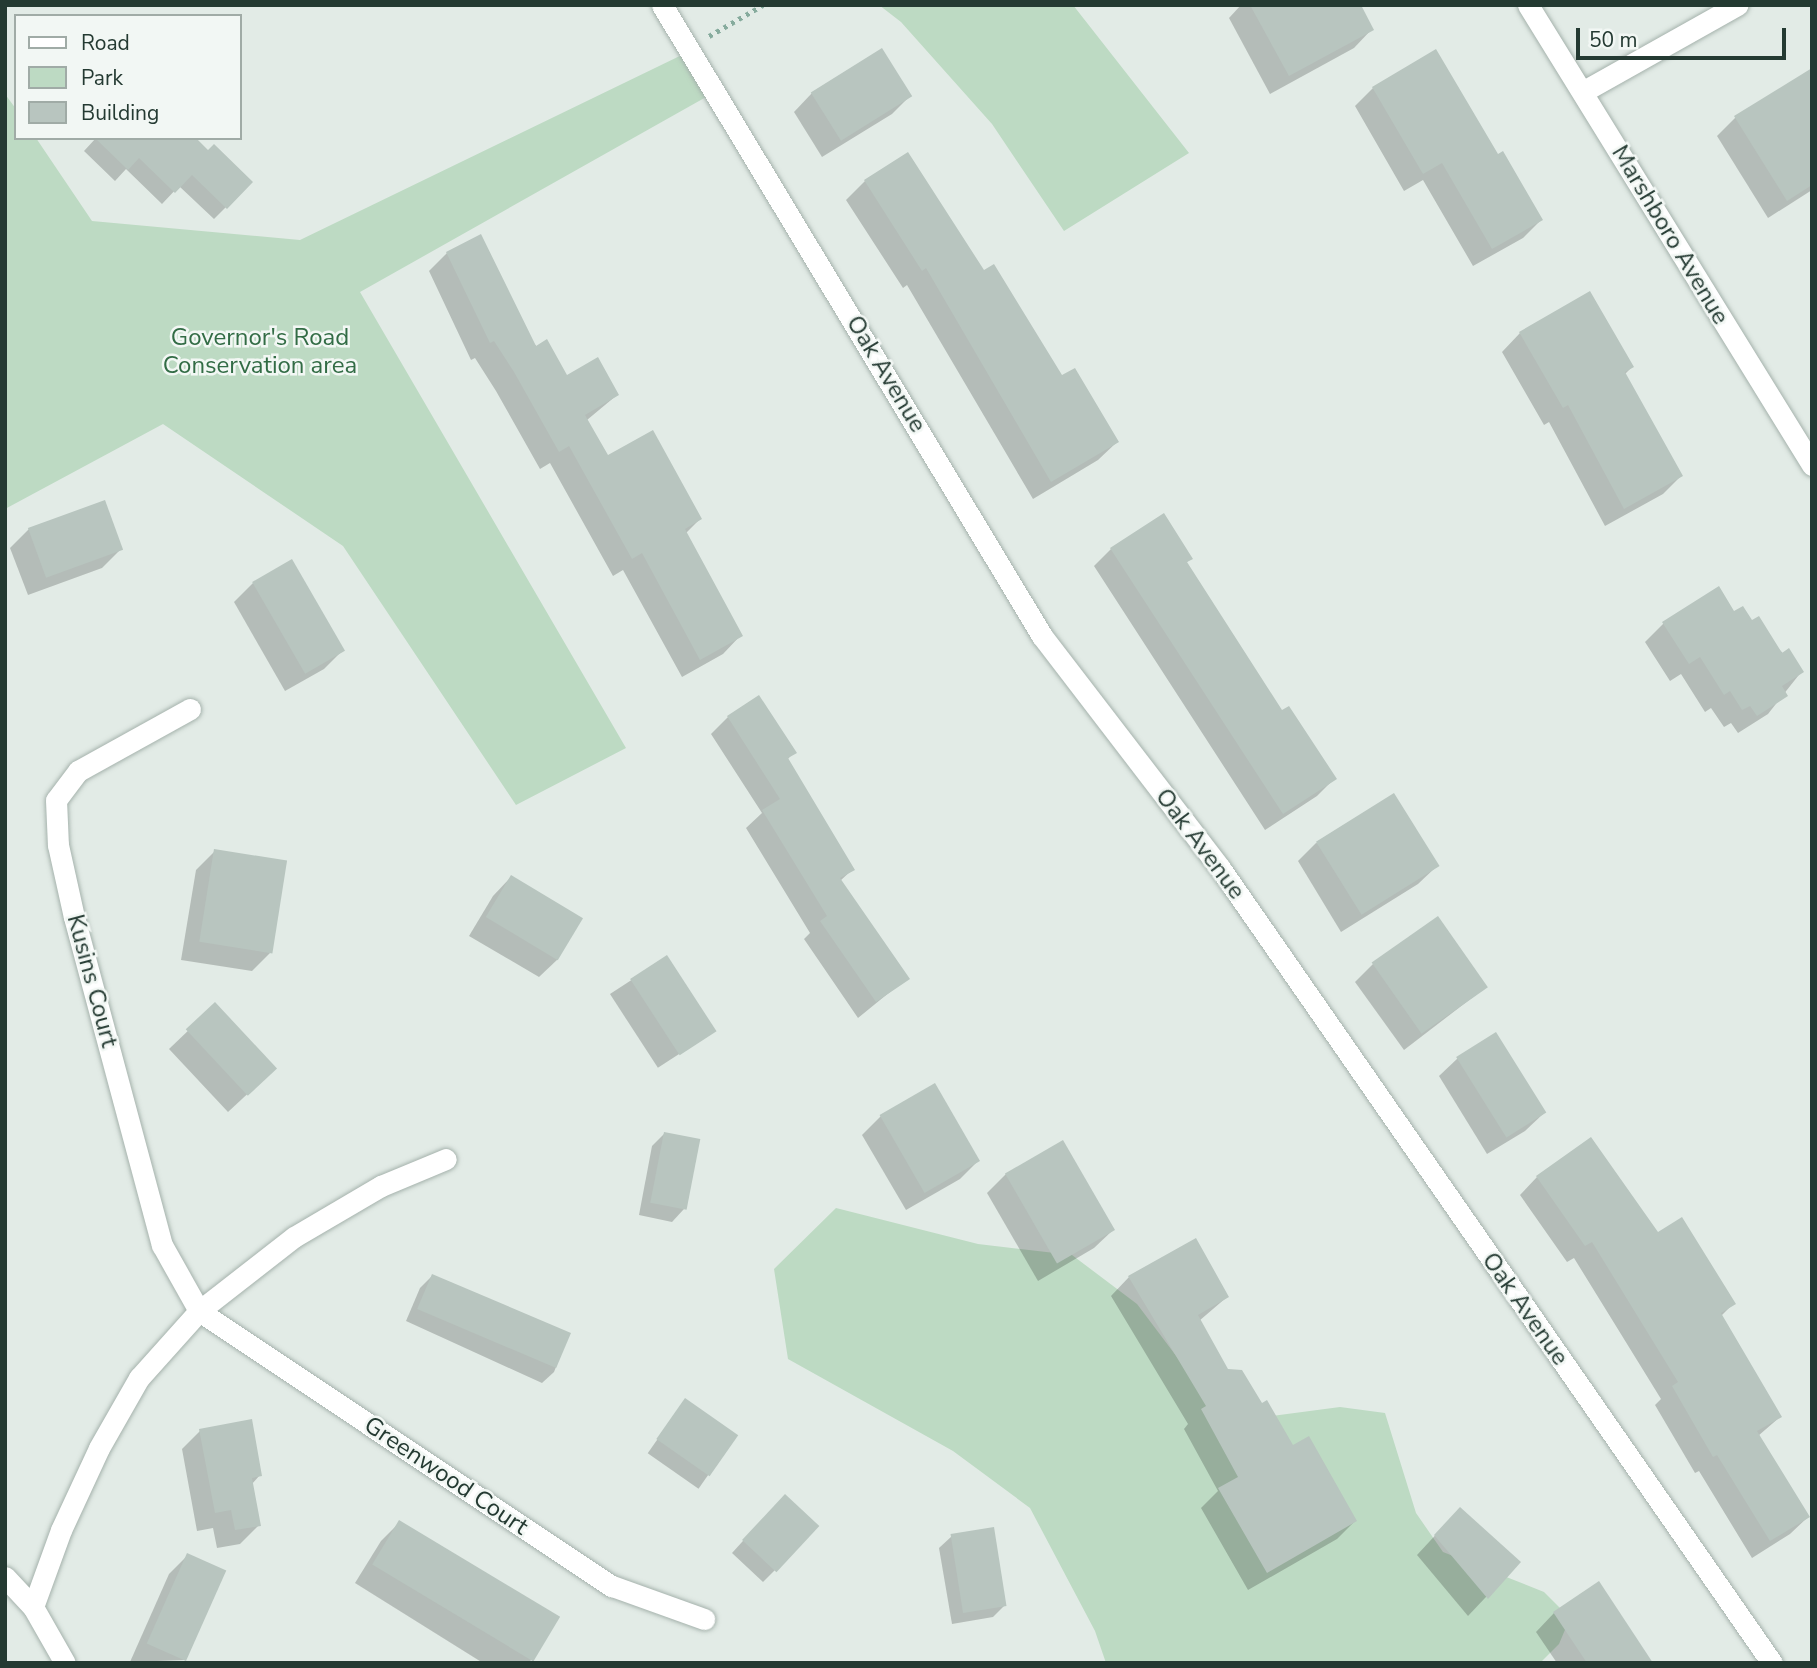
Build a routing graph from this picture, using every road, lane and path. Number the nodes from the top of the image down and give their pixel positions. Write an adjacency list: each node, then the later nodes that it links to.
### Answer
1 (662, 5): 15 (street, Oak Avenue)
2 (763, 5): 5 (path)
3 (1528, 5): 6 (street, Marshboro Avenue)
4 (1737, 5): 6 (street)
5 (707, 37)
6 (1584, 92): 7 (street, Marshboro Avenue)
7 (1812, 465)
8 (190, 709): 10 (street, Kusins Court)
9 (446, 1159): 10 (street)
10 (199, 1311): 12 (street); 13 (street, Greenwood Court)
11 (5, 1577): 12 (street)
12 (33, 1607): 14 (street)
13 (704, 1619)
14 (65, 1663)
15 (1772, 1663)

